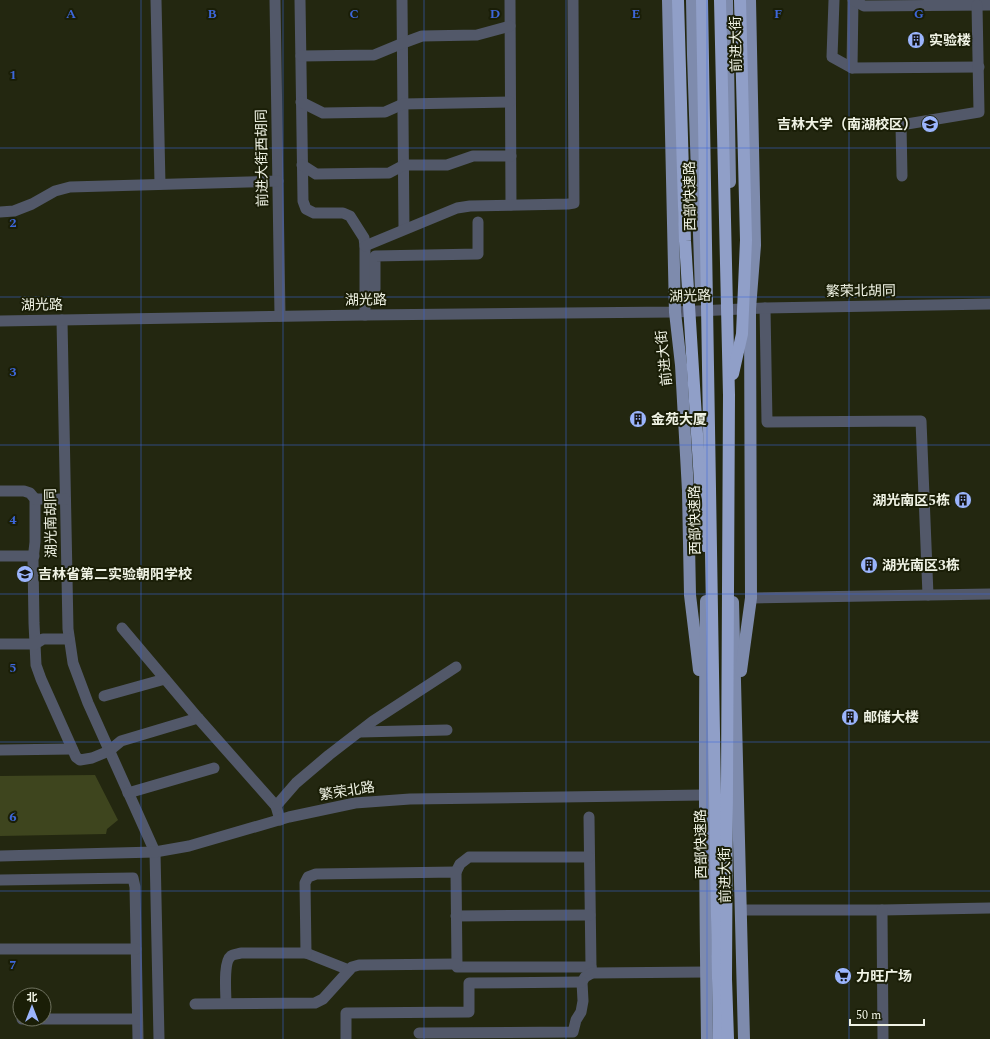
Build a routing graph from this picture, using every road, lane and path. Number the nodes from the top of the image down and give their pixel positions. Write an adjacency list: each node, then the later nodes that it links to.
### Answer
1 (156, 0): 34 (street)
2 (275, 0): 33 (street, 前进大街西胡同)
3 (300, 0): 22 (street)
4 (402, 0): 21 (street)
5 (510, 0): 20 (street)
6 (573, 0): 35 (street)
7 (668, 0): 46 (main road, 前进大街)
8 (678, 0): 60 (highway, bridge)
9 (692, 0): 45 (main road, 前进大街)
10 (702, 0): 60 (highway, 西部快速路, bridge)
11 (720, 0): 50 (highway, 西部快速路, bridge)
12 (727, 0): 44 (main road, 前进大街)
13 (740, 0): 50 (highway, bridge)
14 (750, 0): 43 (main road, 前进大街)
15 (834, 0): 24 (street)
16 (853, 0): 17 (street); 24 (street)
17 (938, 3): 18 (street)
18 (977, 5): 19 (street); 23 (street)
19 (990, 5)
20 (510, 26): 21 (street); 26 (street)
21 (403, 43): 22 (street); 27 (street)
22 (301, 56): 25 (street)
23 (979, 67): 24 (street); 28 (street)
24 (852, 68)
25 (301, 102): 27 (street); 30 (street)
26 (510, 102): 27 (street); 29 (street)
27 (403, 104): 31 (street)
28 (985, 112): 32 (street)
29 (511, 156): 31 (street); 35 (street)
30 (302, 165): 31 (street); 39 (street)
31 (404, 166): 38 (street)
32 (902, 176)
33 (278, 181): 34 (street); 47 (street, 前进大街西胡同)
34 (160, 184): 36 (street)
35 (511, 205): 38 (street)
36 (0, 212)
37 (478, 222): 42 (street)
38 (404, 229): 39 (street)
39 (365, 246): 42 (street)
40 (990, 304): 41 (street, 繁荣北胡同)
41 (765, 308): 43 (street, 繁荣北胡同); 57 (street)
42 (365, 309): 46 (street, 湖光路); 47 (street, 湖光路)
43 (750, 309): 44 (street, 繁荣北胡同); 58 (main road, 前进大街)
44 (732, 310): 45 (street, 湖光路); 67 (main road, 前进大街)
45 (701, 311): 46 (street, 湖光路); 68 (main road, 前进大街)
46 (675, 312): 68 (main road, 前进大街)
47 (280, 316): 48 (street, 湖光路)
48 (62, 320): 49 (street, 湖光路); 53 (street, 湖光南胡同)
49 (0, 321)
50 (729, 394): 109 (highway, 西部快速路, bridge)
51 (0, 491): 52 (street)
52 (36, 499): 53 (street); 55 (street)
53 (65, 499): 61 (street, 湖光南胡同)
54 (0, 556): 55 (street)
55 (34, 556): 63 (street)
56 (990, 594): 57 (street)
57 (928, 595): 58 (street)
58 (751, 598): 67 (main road, 前进大街)
59 (122, 628): 65 (street)
60 (712, 635): 108 (highway, 西部快速路, bridge)
61 (69, 639): 63 (street); 74 (street, 湖光南胡同)
62 (0, 644): 63 (street)
63 (35, 644): 72 (street)
64 (456, 667): 71 (street)
65 (165, 679): 66 (street); 69 (street)
66 (104, 696)
67 (736, 710): 87 (main road, 前进大街)
68 (704, 712): 77 (main road, 前进大街)
69 (198, 718): 74 (street); 78 (street)
70 (447, 730): 71 (street)
71 (360, 732): 78 (street)
72 (72, 749): 73 (street); 74 (street)
73 (0, 750)
74 (109, 752): 76 (street, 湖光南胡同)
75 (214, 768): 76 (street)
76 (128, 793): 81 (street, 湖光南胡同)
77 (704, 795): 80 (street, 繁荣北路); 97 (main road, 前进大街)
78 (276, 806): 80 (street)
79 (589, 817): 83 (street)
80 (280, 820): 81 (street, 繁荣北路)
81 (155, 852): 82 (street, 繁荣北路); 105 (street)
82 (0, 856)
83 (589, 857): 84 (street); 89 (street)
84 (456, 872): 90 (street); 93 (street)
85 (0, 880): 92 (street)
86 (990, 908): 88 (street)
87 (741, 910): 88 (street); 110 (main road, 前进大街)
88 (882, 910): 111 (street)
89 (590, 915): 90 (street); 96 (street)
90 (456, 916): 94 (street)
91 (0, 949): 92 (street)
92 (136, 949): 102 (street)
93 (306, 953): 95 (street); 100 (street)
94 (457, 964): 95 (street); 96 (street)
95 (349, 970): 100 (street)
96 (592, 970): 97 (street); 98 (street)
97 (706, 972): 107 (main road, 前进大街)
98 (582, 982): 103 (street); 106 (street)
99 (195, 1004): 100 (street)
100 (226, 1004)
101 (52, 1019): 102 (street)
102 (137, 1019): 104 (street)
103 (419, 1033)
104 (138, 1039)
105 (159, 1039)
106 (346, 1039)
107 (707, 1039)
108 (719, 1039)
109 (728, 1039)
110 (744, 1039)
111 (883, 1039)

